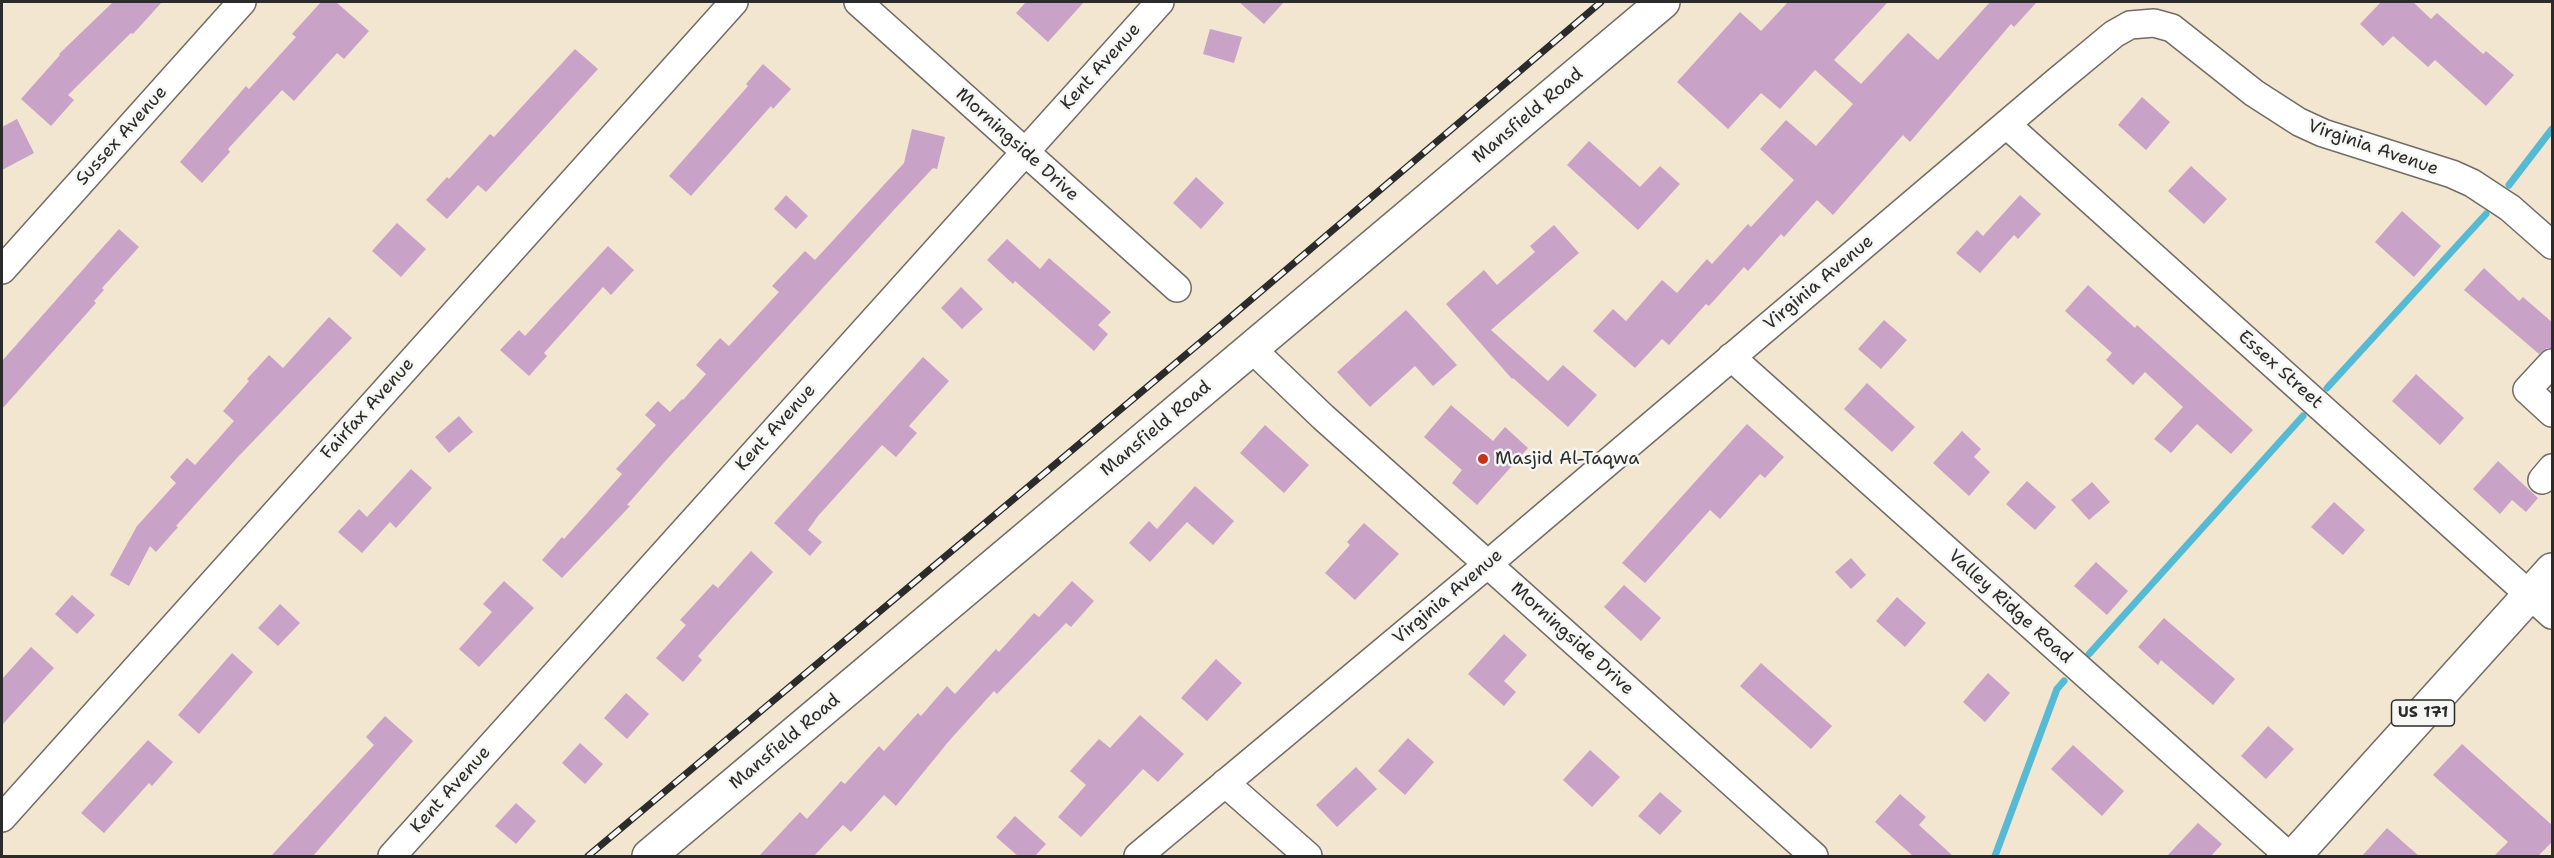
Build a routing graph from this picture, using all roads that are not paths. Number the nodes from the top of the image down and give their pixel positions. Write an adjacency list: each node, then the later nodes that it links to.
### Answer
1 (242, 2): 9 (street, Sussex Avenue)
2 (734, 2): 19 (street, Fairfax Avenue)
3 (858, 2): 7 (street, Morningside Drive)
4 (1160, 2): 7 (street, Kent Avenue)
5 (1663, 2): 11 (main road, Mansfield Road)
6 (2007, 125): 8 (street, Virginia Avenue); 12 (street, Virginia Avenue); 17 (street, Essex Street)
7 (1025, 152): 10 (street, Morningside Drive); 20 (street, Kent Avenue)
8 (2553, 245)
9 (2, 270)
10 (1177, 288)
11 (1251, 348): 15 (street, Morningside Drive); 21 (main road, Mansfield Road)
12 (1731, 357): 15 (street, Virginia Avenue); 25 (street, Valley Ridge Road)
13 (2553, 363): 14 (street)
14 (2553, 412)
15 (1488, 564): 18 (street, Virginia Avenue); 24 (street, Morningside Drive)
16 (2553, 570): 17 (main road, US 171)
17 (2541, 605): 25 (main road, US 171)
18 (1225, 783): 22 (street, Virginia Avenue); 23 (street)
19 (2, 818)
20 (392, 856)
21 (649, 856)
22 (1138, 856)
23 (1308, 856)
24 (1814, 856)
25 (2291, 856)

